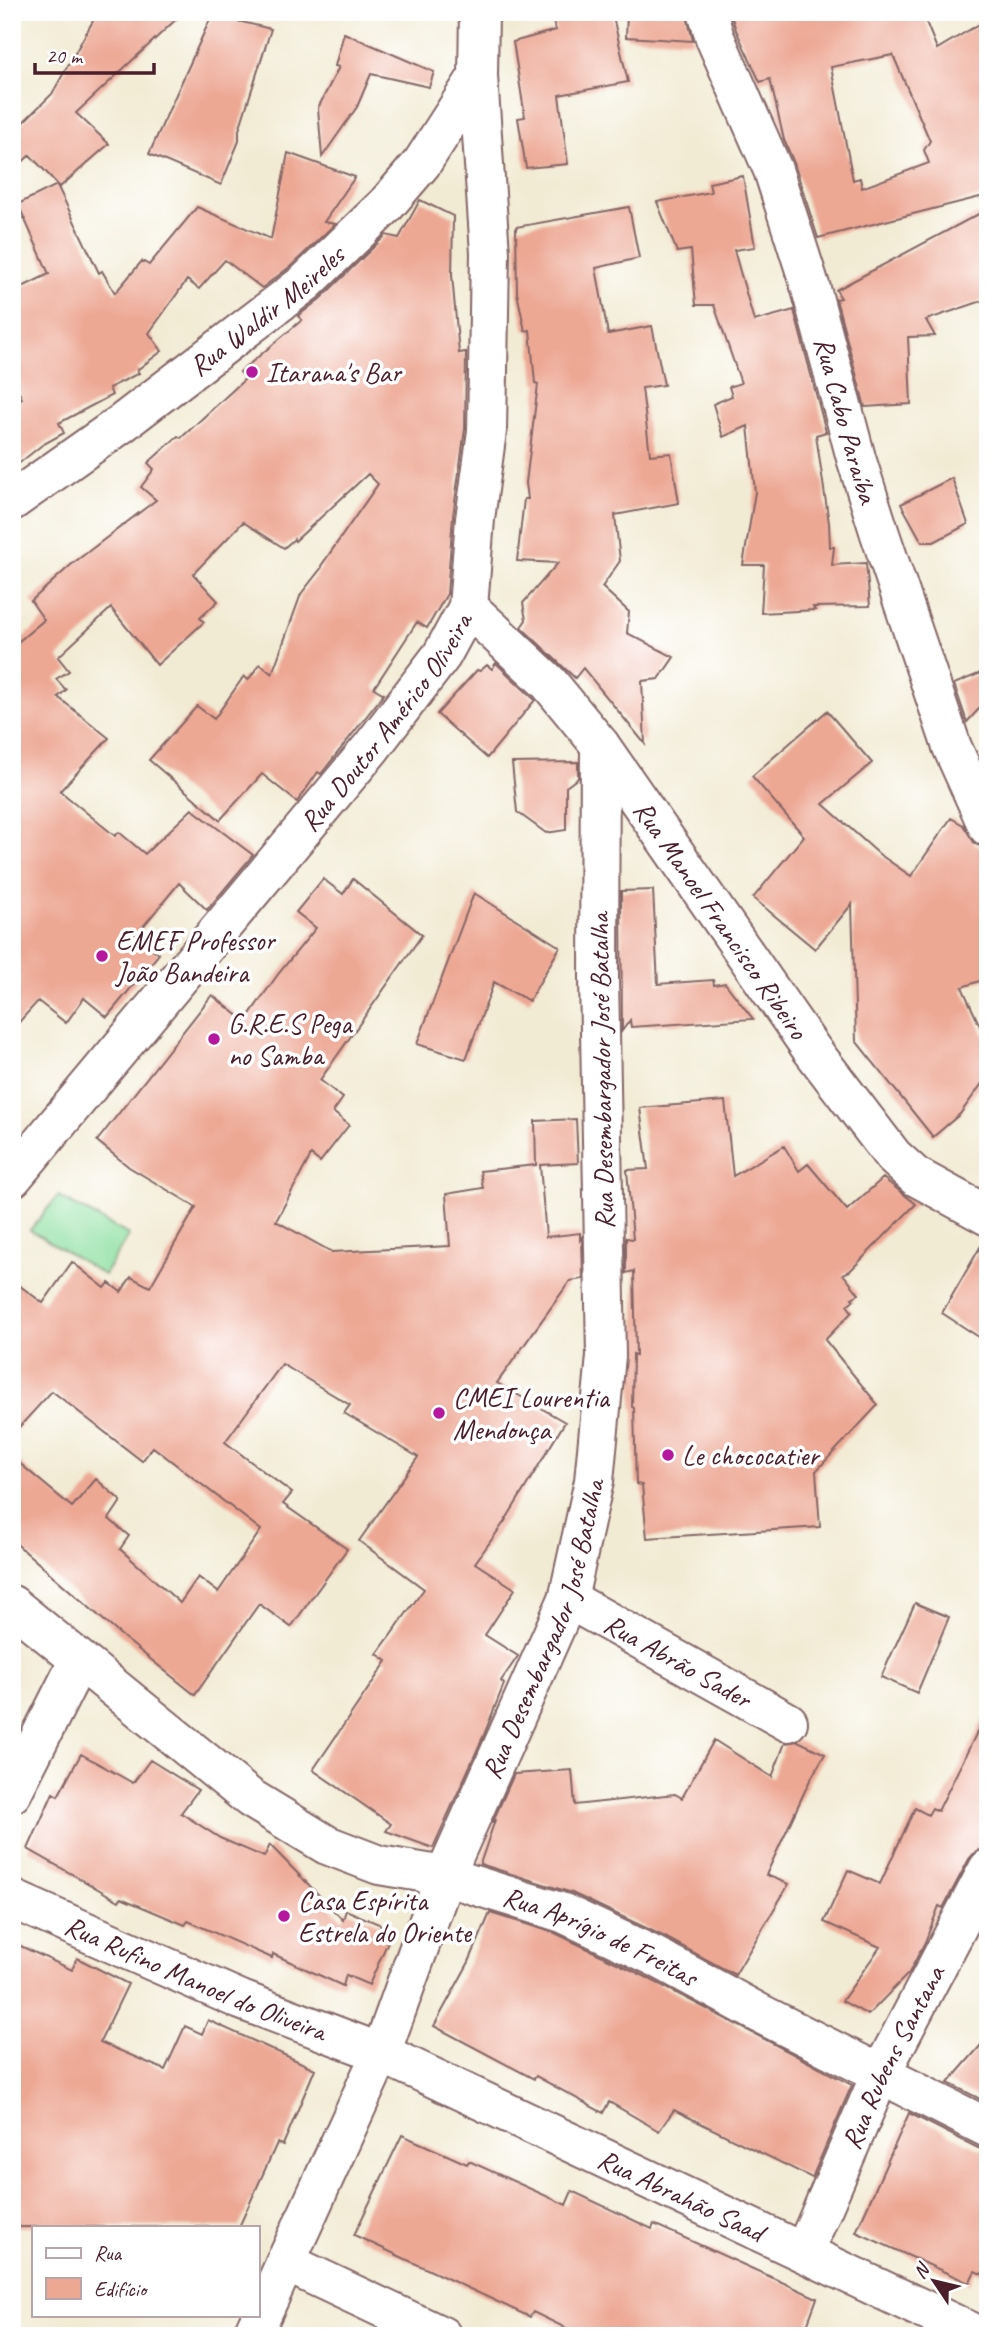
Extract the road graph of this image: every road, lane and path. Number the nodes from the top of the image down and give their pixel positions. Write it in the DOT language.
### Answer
graph roads {
  1 [pos="479,12"];
  2 [pos="707,12"];
  3 [pos="478,76"];
  4 [pos="12,501"];
  5 [pos="468,607"];
  6 [pos="600,745"];
  7 [pos="988,827"];
  8 [pos="12,1178"];
  9 [pos="988,1216"];
  10 [pos="568,1599"];
  11 [pos="12,1605"];
  12 [pos="79,1660"];
  13 [pos="788,1722"];
  14 [pos="12,1793"];
  15 [pos="988,1869"];
  16 [pos="445,1876"];
  17 [pos="12,1899"];
  18 [pos="381,2053"];
  19 [pos="881,2073"];
  20 [pos="988,2128"];
  21 [pos="804,2252"];
  22 [pos="285,2262"];
  23 [pos="252,2336"];
  24 [pos="442,2336"];
  25 [pos="980,2336"];
  1 -- 3 [label="street, Rua Doutor Américo Oliveira"];
  2 -- 7 [label="street, Rua Cabo Paraíba"];
  3 -- 4 [label="street, Rua Waldir Meireles"];
  3 -- 5 [label="street, Rua Doutor Américo Oliveira"];
  5 -- 6 [label="street, Rua Manoel Francisco Ribeiro"];
  5 -- 8 [label="street, Rua Doutor Américo Oliveira"];
  6 -- 9 [label="street, Rua Manoel Francisco Ribeiro"];
  6 -- 10 [label="street, Rua Desembargador José Batalha"];
  10 -- 13 [label="street, Rua Abrão Sader"];
  10 -- 16 [label="street, Rua Desembargador José Batalha"];
  11 -- 12 [label="street, Rua Aprígio de Freitas"];
  12 -- 14 [label="street"];
  12 -- 16 [label="street, Rua Aprígio de Freitas"];
  15 -- 19 [label="street, Rua Rubens Santana"];
  16 -- 18 [label="street, Rua Desembargador José Batalha"];
  16 -- 19 [label="street, Rua Aprígio de Freitas"];
  17 -- 18 [label="street, Rua Rufino Manoel do Oliveira"];
  18 -- 21 [label="street, Rua Abrahão Saad"];
  18 -- 22 [label="street, Rua Desembargador José Batalha"];
  19 -- 20 [label="street, Rua Aprígio de Freitas"];
  19 -- 21 [label="street, Rua Rubens Santana"];
  21 -- 25 [label="street, Rua Abrahão Saad"];
  22 -- 23 [label="street, Rua Desembargador José Batalha"];
  22 -- 24 [label="street"];
}
